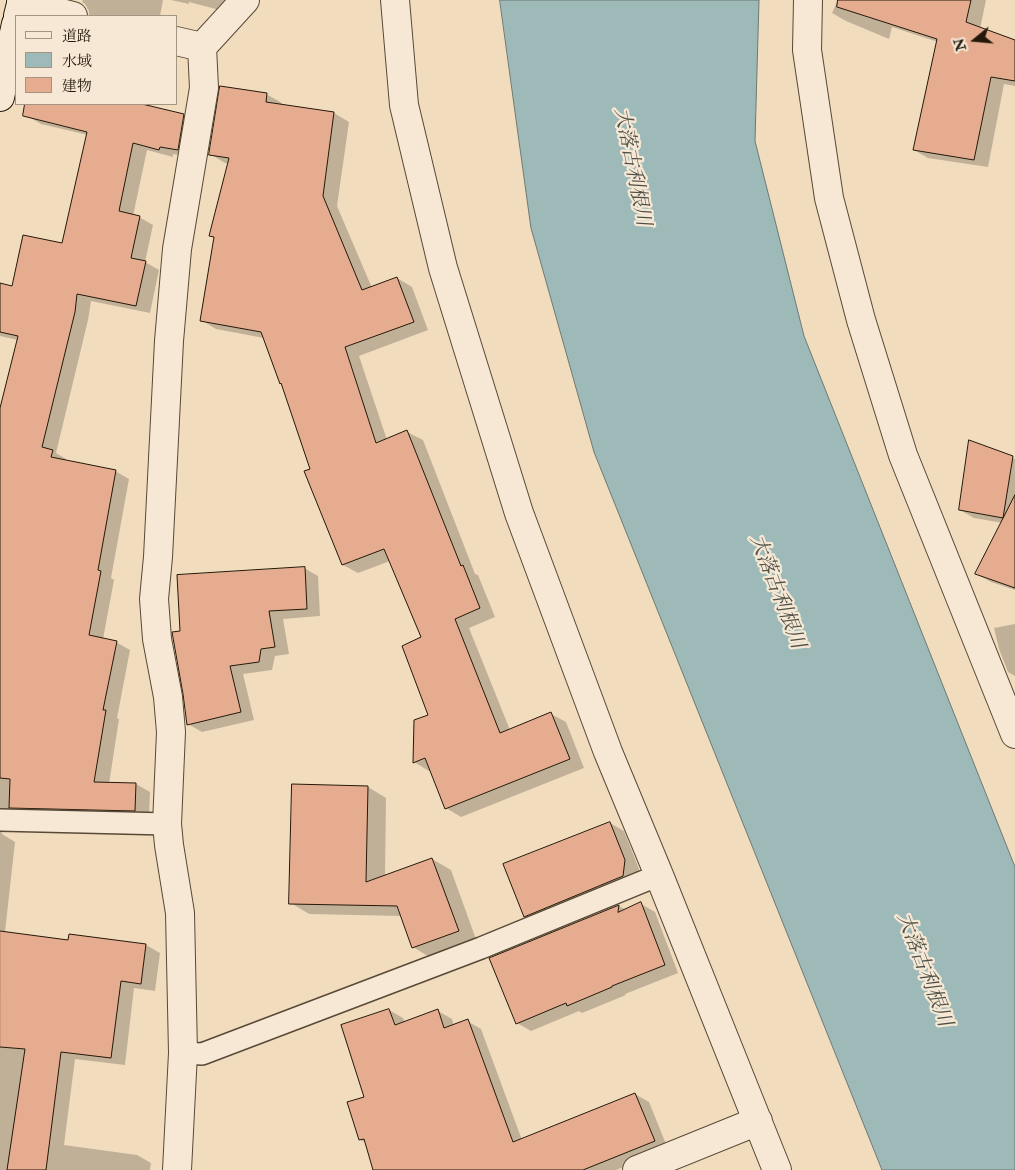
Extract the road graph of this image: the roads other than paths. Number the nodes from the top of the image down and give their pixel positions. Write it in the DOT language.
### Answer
graph roads {
  1 [pos="245,0"];
  2 [pos="395,0"];
  3 [pos="808,0"];
  4 [pos="19,11"];
  5 [pos="62,15"];
  6 [pos="15,29"];
  7 [pos="189,44"];
  8 [pos="0,97"];
  9 [pos="1015,734"];
  10 [pos="0,820"];
  11 [pos="167,824"];
  12 [pos="659,875"];
  13 [pos="183,1053"];
  14 [pos="758,1121"];
  15 [pos="177,1170"];
  16 [pos="637,1170"];
  17 [pos="777,1170"];
  1 -- 7 [label="street"];
  2 -- 12 [label="street"];
  3 -- 9 [label="street"];
  4 -- 5 [label="street"];
  6 -- 8 [label="street"];
  7 -- 11 [label="street"];
  10 -- 11 [label="lane"];
  11 -- 13 [label="street"];
  12 -- 13 [label="lane"];
  12 -- 14 [label="street"];
  13 -- 15 [label="street"];
  14 -- 16 [label="street"];
  14 -- 17 [label="street"];
}
